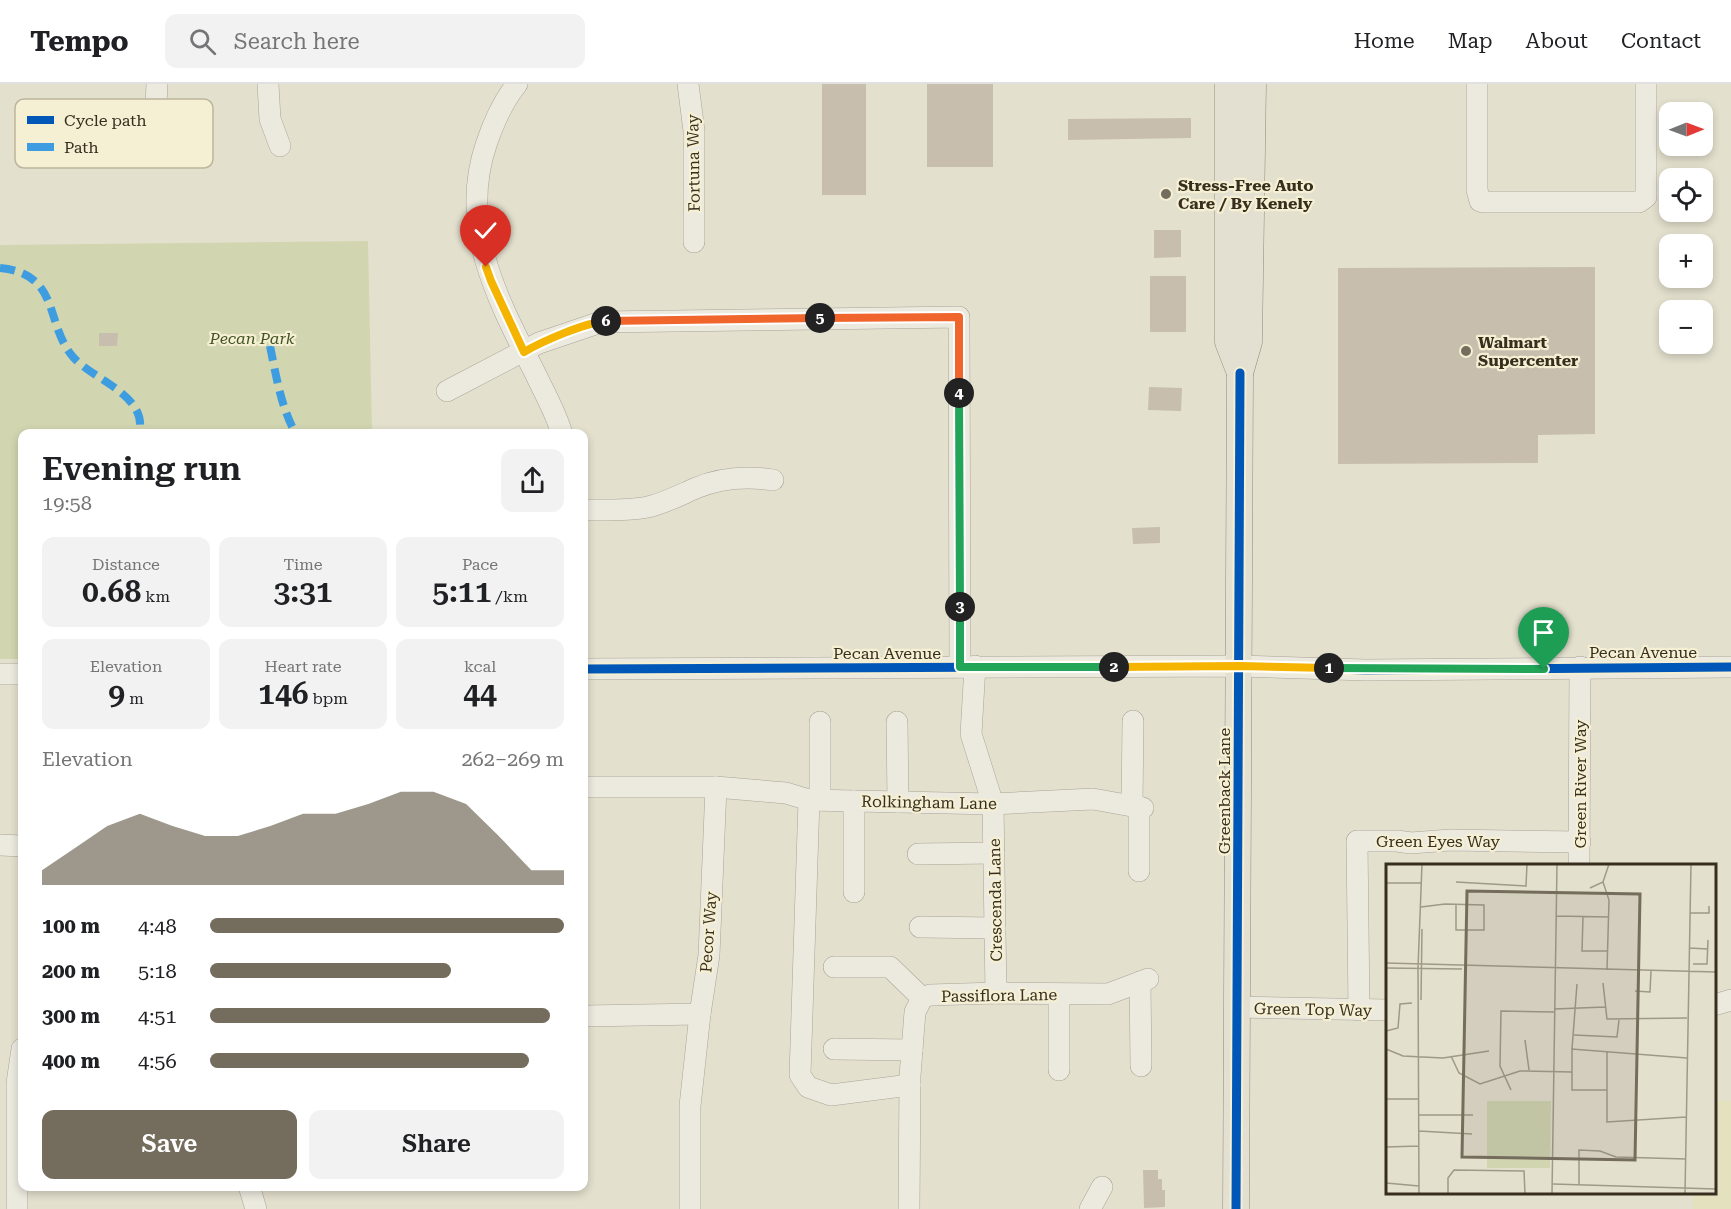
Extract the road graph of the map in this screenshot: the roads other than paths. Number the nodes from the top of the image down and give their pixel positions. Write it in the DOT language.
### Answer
graph roads {
  1 [pos="157,84"];
  2 [pos="268,84"];
  3 [pos="688,84"];
  4 [pos="1228,84"];
  5 [pos="1252,84"];
  6 [pos="1477,84"];
  7 [pos="1646,84"];
  8 [pos="510,87"];
  9 [pos="156,99"];
  10 [pos="280,146"];
  11 [pos="1239,242"];
  12 [pos="694,243"];
  13 [pos="524,352"];
  14 [pos="1240,373"];
  15 [pos="447,391"];
  16 [pos="560,429"];
  17 [pos="773,480"];
  18 [pos="588,510"];
  19 [pos="1240,666"];
  20 [pos="967,667"];
  21 [pos="1580,667"];
  22 [pos="1731,667"];
  23 [pos="588,669"];
  24 [pos="0,674"];
  25 [pos="18,674"];
  26 [pos="1134,721"];
  27 [pos="820,722"];
  28 [pos="897,722"];
  29 [pos="588,787"];
  30 [pos="716,787"];
  31 [pos="814,800"];
  32 [pos="854,801"];
  33 [pos="898,802"];
  34 [pos="993,804"];
  35 [pos="1138,807"];
  36 [pos="1580,842"];
  37 [pos="0,846"];
  38 [pos="18,846"];
  39 [pos="918,854"];
  40 [pos="994,854"];
  41 [pos="1579,864"];
  42 [pos="1139,871"];
  43 [pos="854,892"];
  44 [pos="920,927"];
  45 [pos="995,928"];
  46 [pos="834,967"];
  47 [pos="996,993"];
  48 [pos="1059,994"];
  49 [pos="922,998"];
  50 [pos="1731,1000"];
  51 [pos="1716,1004"];
  52 [pos="1238,1007"];
  53 [pos="1359,1010"];
  54 [pos="1386,1010"];
  55 [pos="700,1014"];
  56 [pos="588,1016"];
  57 [pos="834,1049"];
  58 [pos="912,1050"];
  59 [pos="1141,1066"];
  60 [pos="1059,1070"];
  61 [pos="18,1076"];
  62 [pos="910,1085"];
  63 [pos="1102,1186"];
  64 [pos="251,1191"];
  65 [pos="17,1209"];
  66 [pos="256,1209"];
  67 [pos="690,1209"];
  68 [pos="909,1209"];
  69 [pos="1090,1209"];
  70 [pos="1236,1209"];
  1 -- 9 [label="street"];
  2 -- 10 [label="street"];
  3 -- 12 [label="street, Fortuna Way"];
  4 -- 11 [label="main road"];
  5 -- 11 [label="main road, Greenback Lane"];
  6 -- 7 [label="street"];
  8 -- 13 [label="street"];
  11 -- 14 [label="main road, Greenback Lane"];
  11 -- 14 [label="main road, Greenback Lane"];
  13 -- 15 [label="street"];
  13 -- 16 [label="street"];
  13 -- 20 [label="street, Crescenda Lane"];
  14 -- 19 [label="main road, Greenback Lane"];
  17 -- 18 [label="street"];
  19 -- 20 [label="street, Pecan Avenue"];
  19 -- 21 [label="street, Pecan Avenue"];
  19 -- 52 [label="main road, Greenback Lane"];
  20 -- 23 [label="street, Pecan Avenue"];
  20 -- 34 [label="street, Crescenda Lane"];
  21 -- 22 [label="street, Pecan Avenue"];
  21 -- 36 [label="street, Green River Way"];
  24 -- 25 [label="street"];
  26 -- 35 [label="street"];
  27 -- 31 [label="street"];
  28 -- 33 [label="street"];
  29 -- 30 [label="street"];
  30 -- 31 [label="street, Rolkingham Lane"];
  30 -- 55 [label="street, Pecor Way"];
  31 -- 32 [label="street, Rolkingham Lane"];
  31 -- 62 [label="street"];
  32 -- 33 [label="street, Rolkingham Lane"];
  32 -- 43 [label="street"];
  33 -- 34 [label="street, Rolkingham Lane"];
  34 -- 35 [label="street, Rolkingham Lane"];
  34 -- 40 [label="street, Crescenda Lane"];
  35 -- 42 [label="street"];
  36 -- 41 [label="street, Green River Way"];
  36 -- 53 [label="street, Green Eyes Way"];
  37 -- 38 [label="street"];
  39 -- 40 [label="street"];
  40 -- 45 [label="street, Crescenda Lane"];
  44 -- 45 [label="street"];
  45 -- 47 [label="street, Crescenda Lane"];
  46 -- 49 [label="street"];
  47 -- 48 [label="street, Passiflora Lane"];
  47 -- 49 [label="street, Passiflora Lane"];
  48 -- 59 [label="street, Passiflora Lane"];
  48 -- 60 [label="street"];
  49 -- 58 [label="street, Passiflora Lane"];
  50 -- 51 [label="street"];
  52 -- 53 [label="street, Green Top Way"];
  52 -- 70 [label="main road, Greenback Lane"];
  53 -- 54 [label="street, Green Top Way"];
  55 -- 56 [label="street"];
  55 -- 67 [label="street, Pecor Way"];
  57 -- 58 [label="street"];
  58 -- 62 [label="street, Passiflora Lane"];
  61 -- 65 [label="street"];
  62 -- 68 [label="street, Passiflora Lane"];
  63 -- 69 [label="street"];
  64 -- 66 [label="street"];
}
